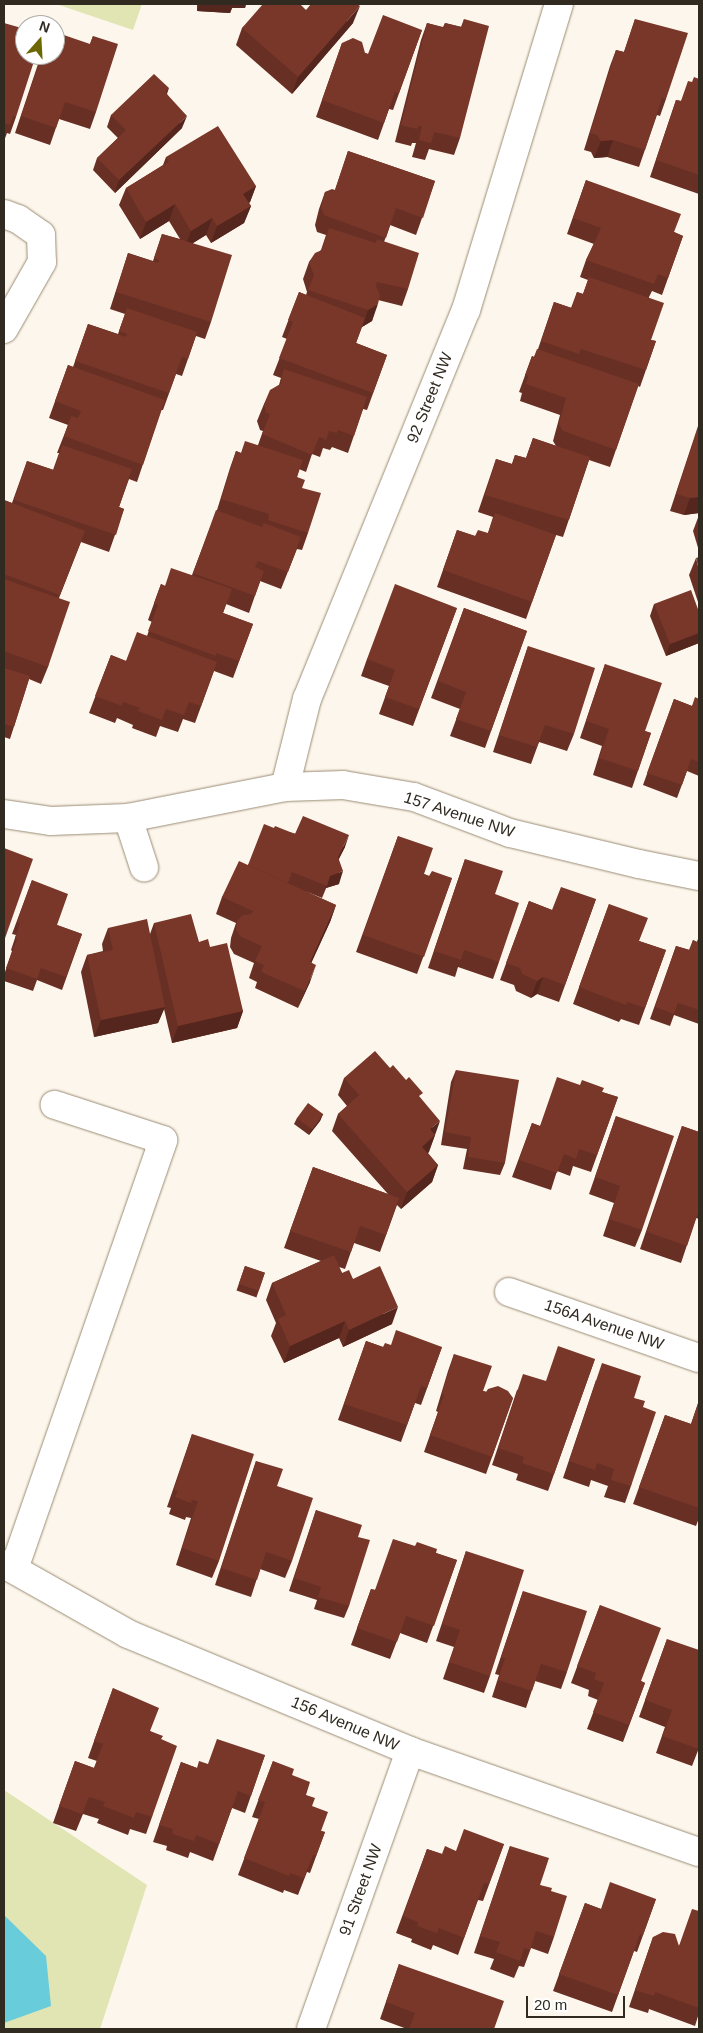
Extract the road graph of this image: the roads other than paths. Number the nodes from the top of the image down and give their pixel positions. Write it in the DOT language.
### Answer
graph roads {
  1 [pos="559,4"];
  2 [pos="4,214"];
  3 [pos="4,329"];
  4 [pos="285,787"];
  5 [pos="4,814"];
  6 [pos="128,818"];
  7 [pos="144,867"];
  8 [pos="699,876"];
  9 [pos="55,1105"];
  10 [pos="509,1292"];
  11 [pos="699,1358"];
  12 [pos="9,1566"];
  13 [pos="410,1751"];
  14 [pos="699,1852"];
  15 [pos="311,2029"];
  1 -- 4 [label="street, 92 Street NW"];
  2 -- 3 [label="street"];
  4 -- 6 [label="street, 157 Avenue NW"];
  4 -- 8 [label="street, 157 Avenue NW"];
  5 -- 6 [label="street, 157 Avenue NW"];
  6 -- 7 [label="street"];
  9 -- 12 [label="street"];
  10 -- 11 [label="street, 156A Avenue NW"];
  12 -- 13 [label="street, 156 Avenue NW"];
  13 -- 14 [label="street, 156 Avenue NW"];
  13 -- 15 [label="street, 91 Street NW"];
}
